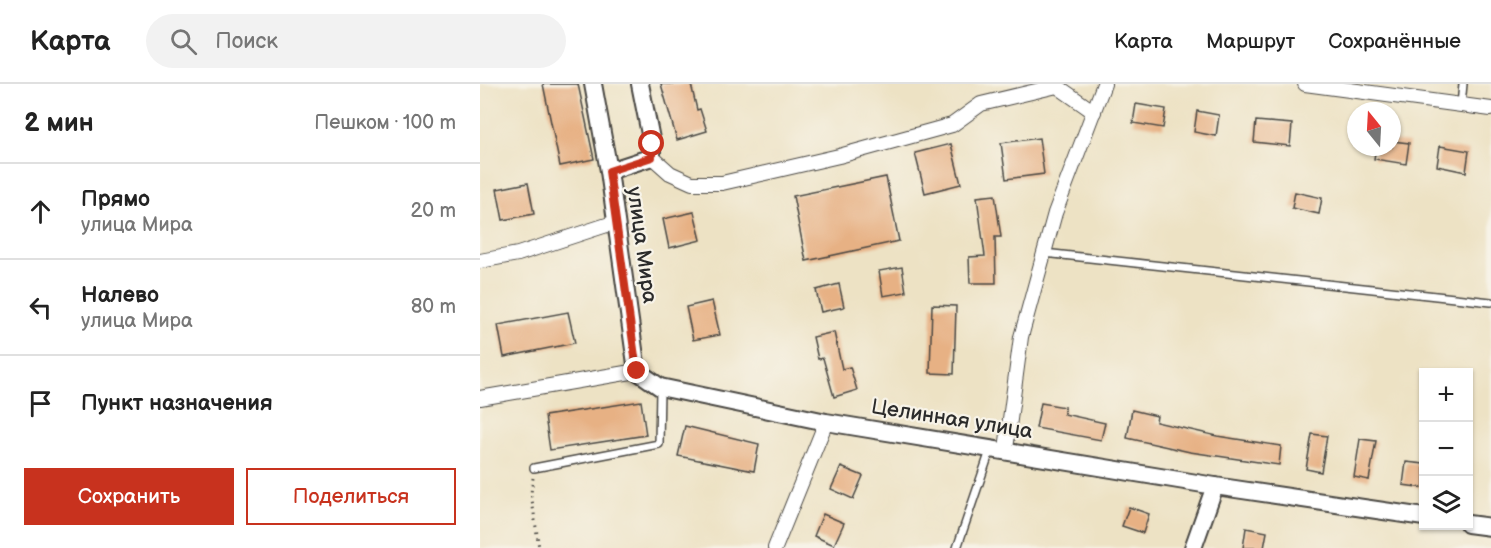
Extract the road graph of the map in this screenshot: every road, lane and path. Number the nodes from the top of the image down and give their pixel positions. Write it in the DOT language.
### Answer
graph roads {
  1 [pos="593,84"];
  2 [pos="640,84"];
  3 [pos="1104,84"];
  4 [pos="1305,84"];
  5 [pos="1463,84"];
  6 [pos="1062,85"];
  7 [pos="1461,105"];
  8 [pos="1491,109"];
  9 [pos="1094,112"];
  10 [pos="652,157"];
  11 [pos="609,171"];
  12 [pos="616,222"];
  13 [pos="1044,254"];
  14 [pos="480,261"];
  15 [pos="1491,302"];
  16 [pos="637,371"];
  17 [pos="660,387"];
  18 [pos="480,398"];
  19 [pos="826,422"];
  20 [pos="998,448"];
  21 [pos="534,468"];
  22 [pos="1215,486"];
  23 [pos="1419,516"];
  24 [pos="1473,525"];
  25 [pos="1491,527"];
  26 [pos="538,548"];
  27 [pos="775,548"];
  28 [pos="957,548"];
  29 [pos="1192,548"];
  1 -- 11 [label="street"];
  2 -- 10 [label="street, улица Мира"];
  3 -- 9 [label="street"];
  4 -- 7 [label="street"];
  5 -- 7 [label="lane"];
  6 -- 9 [label="street"];
  6 -- 10 [label="street"];
  7 -- 8 [label="street"];
  9 -- 13 [label="street"];
  10 -- 11 [label="street, улица Мира"];
  11 -- 12 [label="street, улица Мира"];
  12 -- 14 [label="street"];
  12 -- 16 [label="street, улица Мира"];
  13 -- 15 [label="lane"];
  13 -- 20 [label="street"];
  16 -- 17 [label="street, Целинная улица"];
  16 -- 18 [label="street"];
  17 -- 19 [label="street, Целинная улица"];
  17 -- 21 [label="lane"];
  19 -- 20 [label="street, Целинная улица"];
  19 -- 27 [label="street"];
  20 -- 22 [label="street, Целинная улица"];
  20 -- 28 [label="lane"];
  21 -- 26 [label="path"];
  22 -- 23 [label="street, Целинная улица"];
  22 -- 29 [label="street"];
  24 -- 25 [label="street"];
}
